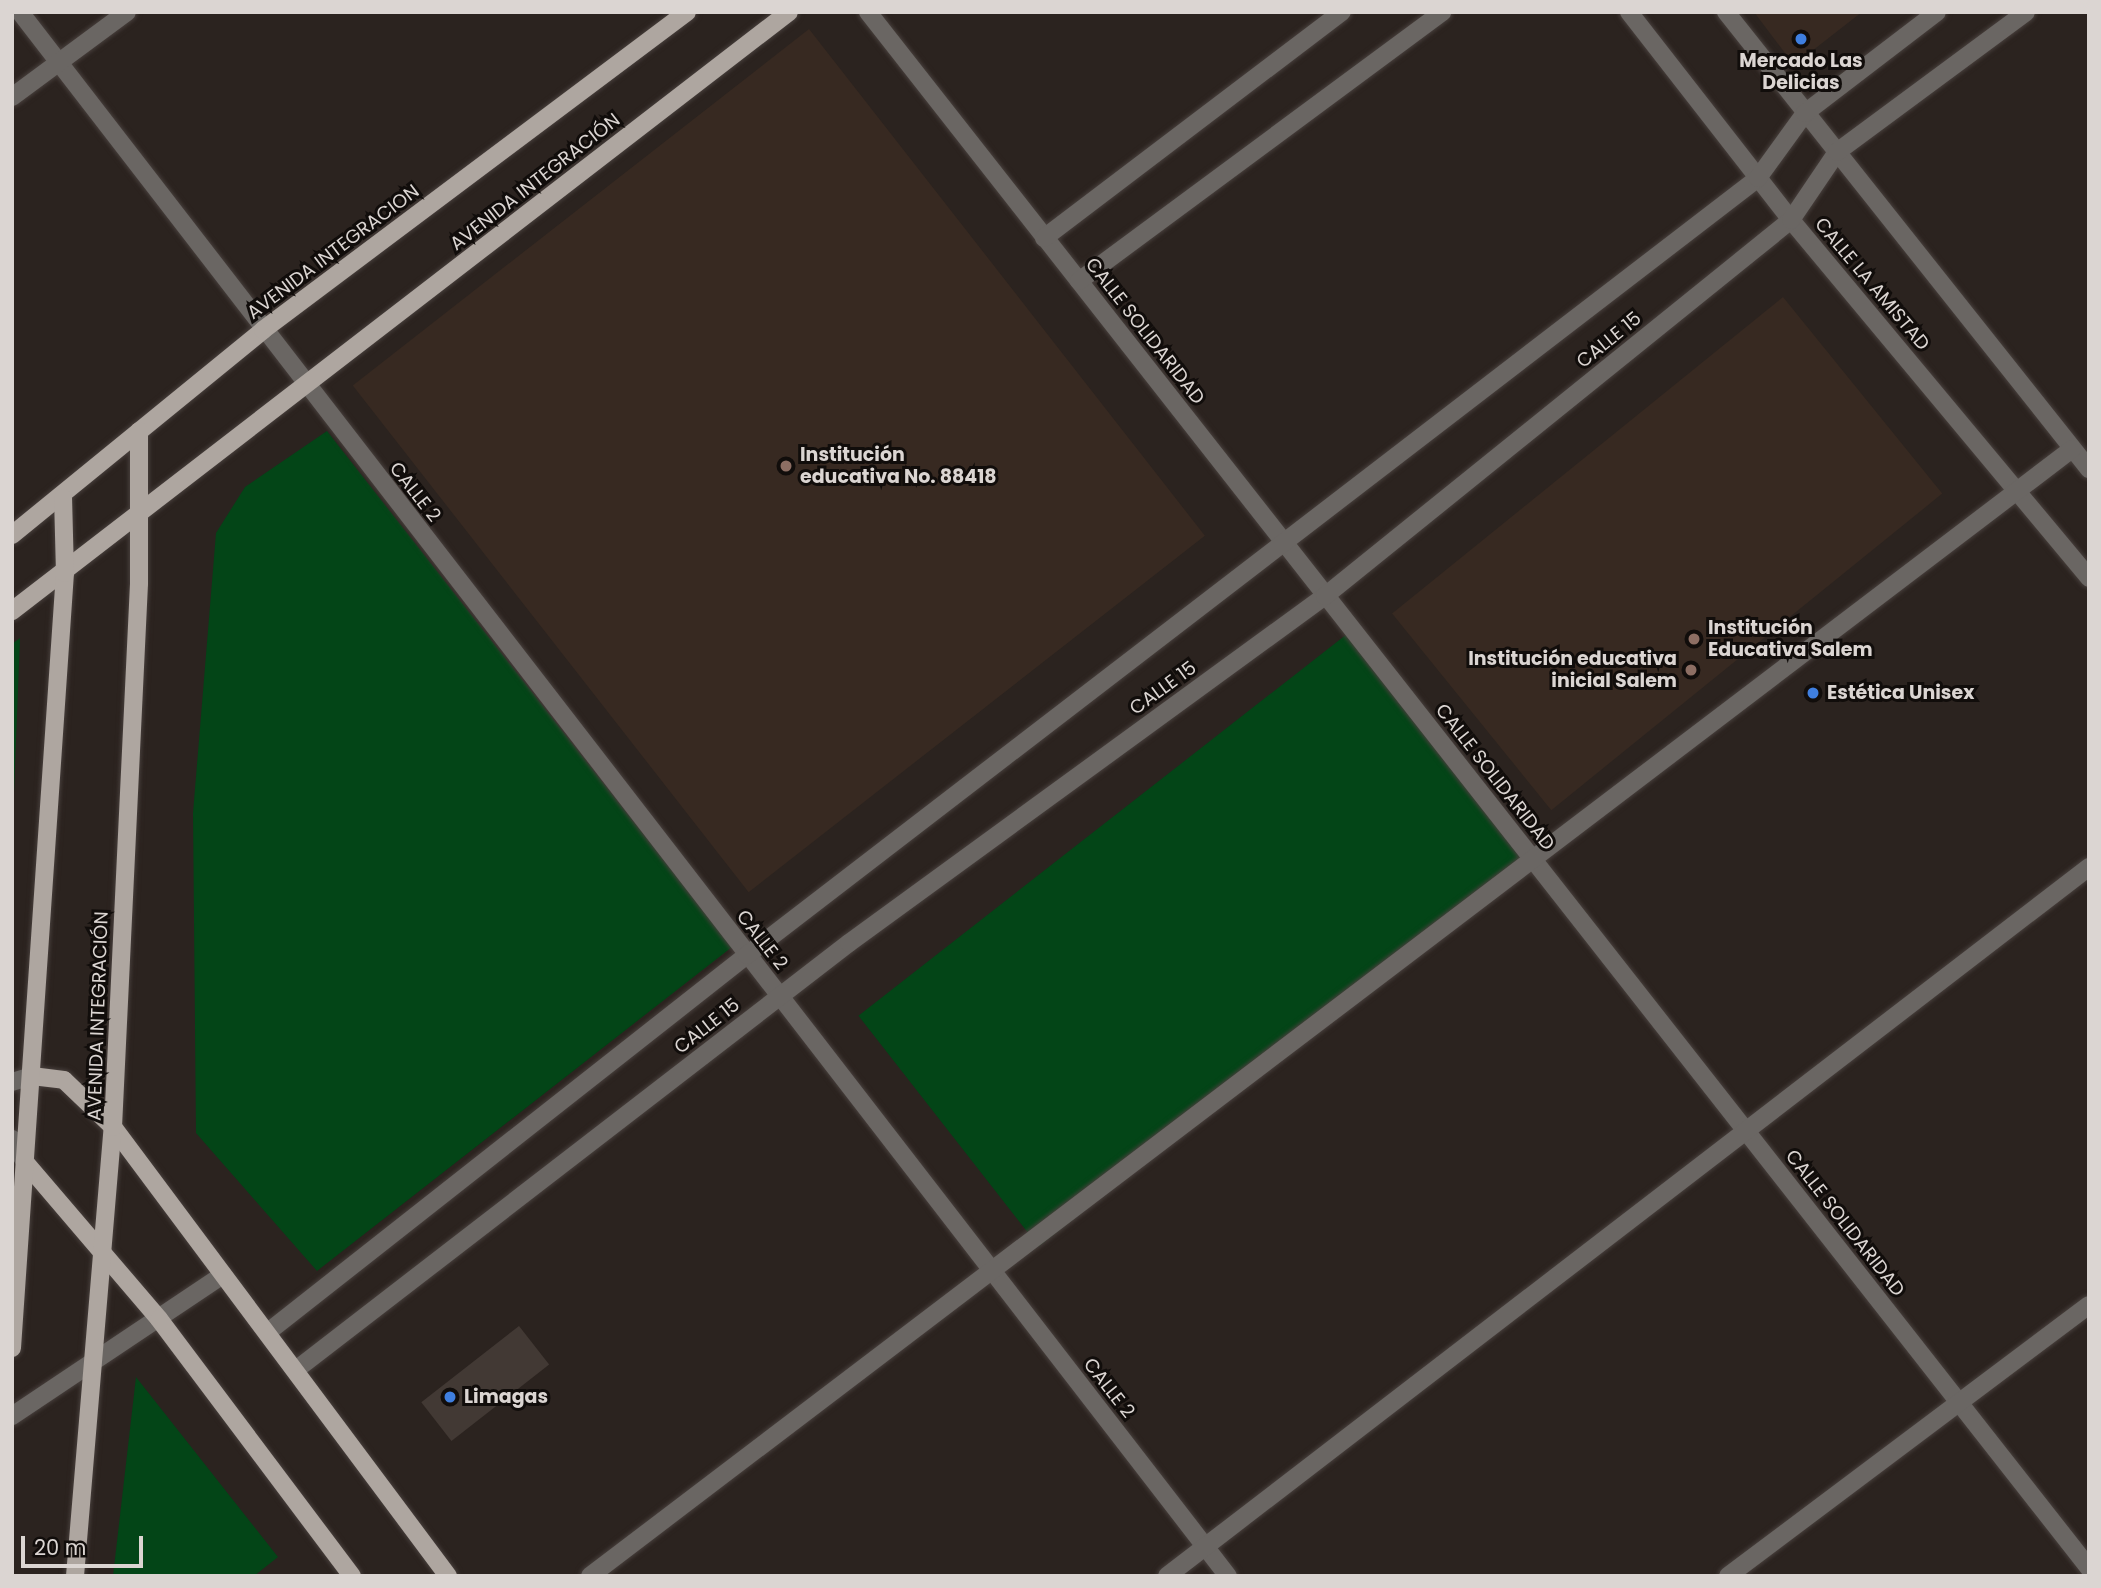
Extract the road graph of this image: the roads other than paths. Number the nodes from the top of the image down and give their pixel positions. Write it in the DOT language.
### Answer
graph roads {
  1 [pos="20,12"];
  2 [pos="127,12"];
  3 [pos="687,12"];
  4 [pos="789,12"];
  5 [pos="868,12"];
  6 [pos="1342,12"];
  7 [pos="1442,12"];
  8 [pos="1629,12"];
  9 [pos="1726,12"];
  10 [pos="1937,12"];
  11 [pos="2026,12"];
  12 [pos="60,63"];
  13 [pos="12,97"];
  14 [pos="1805,113"];
  15 [pos="1837,152"];
  16 [pos="1758,178"];
  17 [pos="1791,220"];
  18 [pos="1044,238"];
  19 [pos="1079,281"];
  20 [pos="263,330"];
  21 [pos="306,386"];
  22 [pos="139,431"];
  23 [pos="2072,449"];
  24 [pos="2089,468"];
  25 [pos="2018,491"];
  26 [pos="63,498"];
  27 [pos="140,515"];
  28 [pos="12,534"];
  29 [pos="1283,541"];
  30 [pos="65,573"];
  31 [pos="2089,578"];
  32 [pos="1325,596"];
  33 [pos="12,611"];
  34 [pos="1532,859"];
  35 [pos="2089,867"];
  36 [pos="747,955"];
  37 [pos="779,997"];
  38 [pos="32,1076"];
  39 [pos="12,1082"];
  40 [pos="113,1128"];
  41 [pos="1746,1131"];
  42 [pos="12,1139"];
  43 [pos="25,1162"];
  44 [pos="102,1251"];
  45 [pos="992,1270"];
  46 [pos="223,1275"];
  47 [pos="2089,1304"];
  48 [pos="159,1319"];
  49 [pos="268,1332"];
  50 [pos="12,1348"];
  51 [pos="93,1360"];
  52 [pos="297,1369"];
  53 [pos="1959,1402"];
  54 [pos="12,1416"];
  55 [pos="1205,1547"];
  56 [pos="2089,1567"];
  57 [pos="75,1576"];
  58 [pos="352,1576"];
  59 [pos="448,1576"];
  60 [pos="590,1576"];
  61 [pos="1167,1576"];
  62 [pos="1228,1576"];
  63 [pos="1728,1576"];
  1 -- 12 [label="street, CALLE 2"];
  2 -- 12 [label="street"];
  3 -- 20 [label="main road, AVENIDA INTEGRACION"];
  4 -- 21 [label="main road, AVENIDA INTEGRACIÓN"];
  5 -- 18 [label="street, CALLE SOLIDARIDAD"];
  6 -- 18 [label="street"];
  7 -- 19 [label="street"];
  8 -- 16 [label="street, CALLE LA AMISTAD"];
  9 -- 14 [label="street"];
  10 -- 14 [label="street"];
  11 -- 15 [label="street, CALLE 15"];
  12 -- 13 [label="street"];
  12 -- 20 [label="street, CALLE 2"];
  14 -- 15 [label="street"];
  14 -- 16 [label="street"];
  15 -- 17 [label="street, CALLE 15"];
  15 -- 23 [label="street"];
  16 -- 17 [label="street, CALLE LA AMISTAD"];
  16 -- 29 [label="street"];
  17 -- 25 [label="street, CALLE LA AMISTAD"];
  17 -- 32 [label="street, CALLE 15"];
  18 -- 19 [label="street, CALLE SOLIDARIDAD"];
  19 -- 29 [label="street, CALLE SOLIDARIDAD"];
  20 -- 21 [label="street, CALLE 2"];
  20 -- 22 [label="main road, AVENIDA INTEGRACION"];
  21 -- 27 [label="main road, AVENIDA INTEGRACIÓN"];
  21 -- 36 [label="street, CALLE 2"];
  22 -- 26 [label="main road, AVENIDA INTEGRACION"];
  22 -- 27 [label="main road, AVENIDA INTEGRACIÓN"];
  23 -- 24 [label="street"];
  23 -- 25 [label="street"];
  25 -- 31 [label="street, CALLE LA AMISTAD"];
  25 -- 34 [label="street"];
  26 -- 28 [label="main road, AVENIDA INTEGRACION"];
  26 -- 30 [label="main road"];
  27 -- 30 [label="main road, AVENIDA INTEGRACIÓN"];
  27 -- 40 [label="main road, AVENIDA INTEGRACIÓN"];
  29 -- 32 [label="street, CALLE SOLIDARIDAD"];
  29 -- 36 [label="street"];
  30 -- 33 [label="main road, AVENIDA INTEGRACIÓN"];
  30 -- 38 [label="main road"];
  32 -- 34 [label="street, CALLE SOLIDARIDAD"];
  32 -- 37 [label="street, CALLE 15"];
  34 -- 41 [label="street, CALLE SOLIDARIDAD"];
  34 -- 45 [label="street"];
  35 -- 41 [label="street"];
  36 -- 37 [label="street, CALLE 2"];
  36 -- 49 [label="street"];
  37 -- 45 [label="street, CALLE 2"];
  37 -- 52 [label="street, CALLE 15"];
  38 -- 39 [label="street"];
  38 -- 40 [label="main road"];
  38 -- 43 [label="main road"];
  40 -- 44 [label="main road"];
  40 -- 46 [label="main road, AVENIDA INTEGRACIÓN"];
  41 -- 53 [label="street, CALLE SOLIDARIDAD"];
  41 -- 55 [label="street"];
  42 -- 43 [label="street"];
  43 -- 44 [label="main road"];
  43 -- 50 [label="main road"];
  44 -- 48 [label="main road"];
  44 -- 51 [label="main road"];
  45 -- 55 [label="street, CALLE 2"];
  45 -- 60 [label="street"];
  46 -- 48 [label="street"];
  46 -- 49 [label="main road, AVENIDA INTEGRACIÓN"];
  47 -- 53 [label="street"];
  48 -- 51 [label="street"];
  48 -- 58 [label="main road"];
  49 -- 52 [label="main road, AVENIDA INTEGRACIÓN"];
  51 -- 54 [label="street"];
  51 -- 57 [label="main road"];
  52 -- 59 [label="main road, AVENIDA INTEGRACIÓN"];
  53 -- 56 [label="street, CALLE SOLIDARIDAD"];
  53 -- 63 [label="street"];
  55 -- 61 [label="street"];
  55 -- 62 [label="street, CALLE 2"];
}
